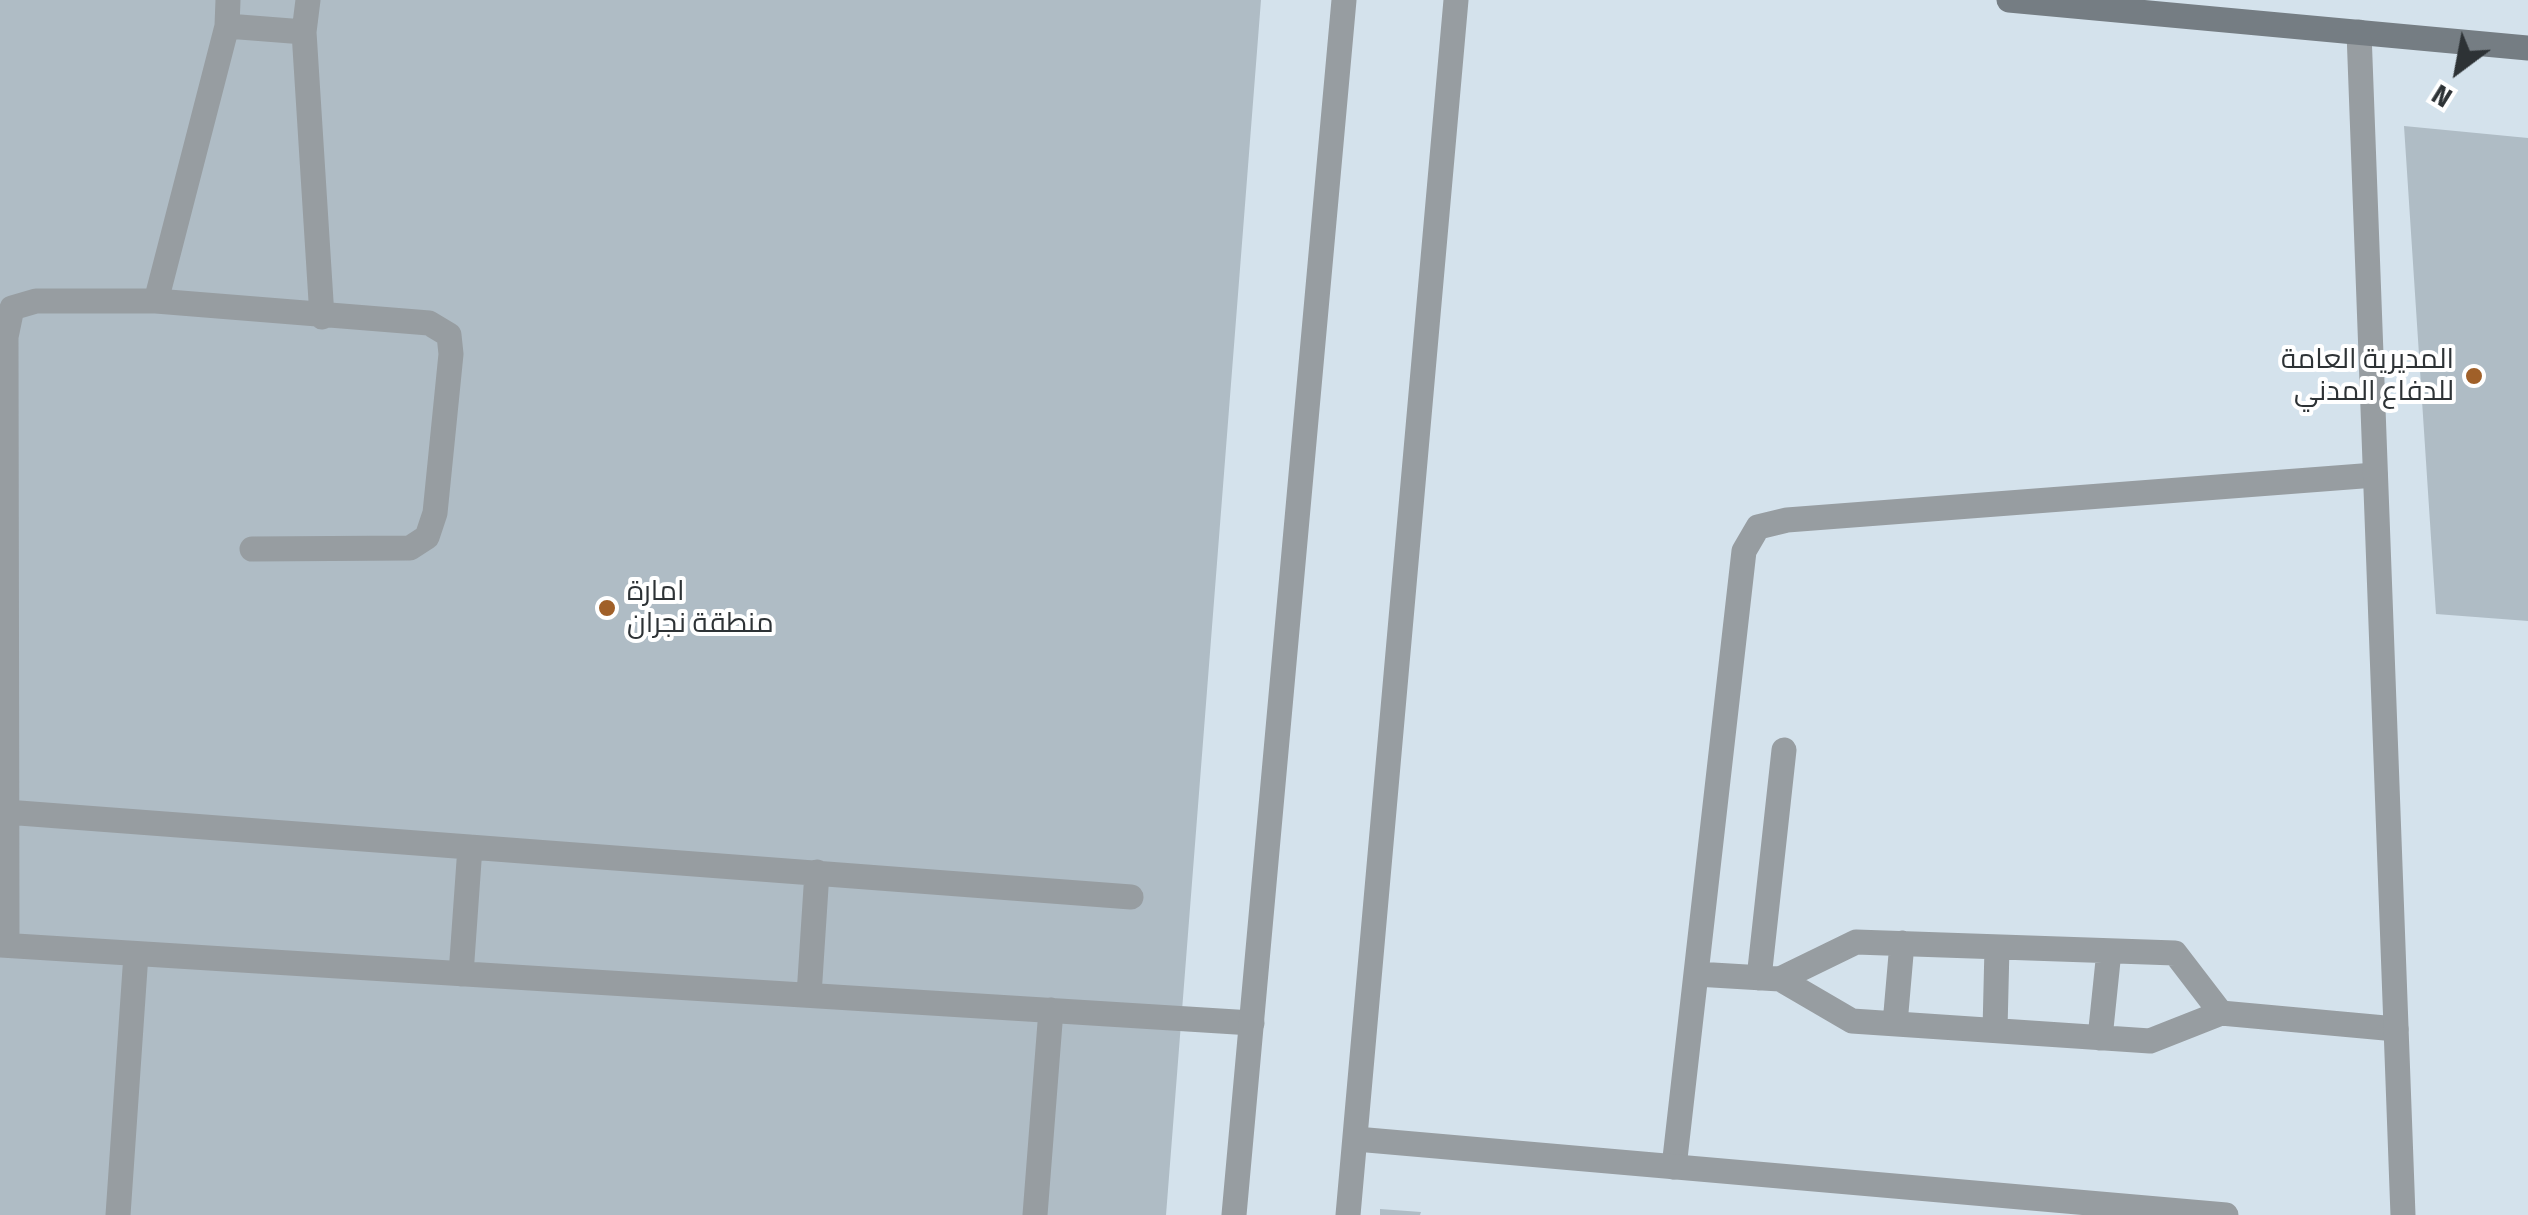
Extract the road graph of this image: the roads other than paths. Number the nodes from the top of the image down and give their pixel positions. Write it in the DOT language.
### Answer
graph roads {
  1 [pos="228,0"];
  2 [pos="308,0"];
  3 [pos="1344,0"];
  4 [pos="1456,0"];
  5 [pos="2010,0"];
  6 [pos="227,26"];
  7 [pos="304,32"];
  8 [pos="2358,32"];
  9 [pos="2528,48"];
  10 [pos="156,301"];
  11 [pos="322,317"];
  12 [pos="2375,475"];
  13 [pos="252,549"];
  14 [pos="1784,750"];
  15 [pos="6,812"];
  16 [pos="470,847"];
  17 [pos="817,872"];
  18 [pos="1132,897"];
  19 [pos="1902,943"];
  20 [pos="4,945"];
  21 [pos="1996,947"];
  22 [pos="2109,950"];
  23 [pos="136,954"];
  24 [pos="461,974"];
  25 [pos="1696,974"];
  26 [pos="1769,978"];
  27 [pos="809,996"];
  28 [pos="1050,1010"];
  29 [pos="2221,1013"];
  30 [pos="1252,1022"];
  31 [pos="1895,1024"];
  32 [pos="2396,1029"];
  33 [pos="1994,1030"];
  34 [pos="2100,1038"];
  35 [pos="1356,1139"];
  36 [pos="1674,1167"];
  37 [pos="118,1215"];
  38 [pos="1035,1215"];
  39 [pos="1234,1215"];
  40 [pos="1348,1215"];
  41 [pos="2226,1215"];
  42 [pos="2403,1215"];
  1 -- 6 [label="street"];
  2 -- 7 [label="street"];
  3 -- 30 [label="street"];
  4 -- 35 [label="street"];
  5 -- 8 [label="main road"];
  6 -- 7 [label="street"];
  6 -- 10 [label="street"];
  7 -- 11 [label="street"];
  8 -- 9 [label="main road"];
  8 -- 12 [label="street"];
  10 -- 11 [label="street"];
  10 -- 15 [label="street"];
  11 -- 13 [label="street"];
  12 -- 25 [label="street"];
  12 -- 32 [label="street"];
  14 -- 26 [label="street"];
  15 -- 16 [label="street"];
  15 -- 20 [label="street"];
  16 -- 17 [label="street"];
  16 -- 24 [label="street"];
  17 -- 18 [label="street"];
  17 -- 27 [label="street"];
  19 -- 21 [label="street"];
  19 -- 26 [label="street"];
  19 -- 31 [label="street"];
  20 -- 23 [label="street"];
  21 -- 22 [label="street"];
  21 -- 33 [label="street"];
  22 -- 29 [label="street"];
  22 -- 34 [label="street"];
  23 -- 24 [label="street"];
  23 -- 37 [label="street"];
  24 -- 27 [label="street"];
  25 -- 26 [label="street"];
  25 -- 36 [label="street"];
  26 -- 31 [label="street"];
  27 -- 28 [label="street"];
  28 -- 30 [label="street"];
  28 -- 38 [label="street"];
  29 -- 32 [label="street"];
  29 -- 34 [label="street"];
  30 -- 39 [label="street"];
  31 -- 33 [label="street"];
  32 -- 42 [label="street"];
  33 -- 34 [label="street"];
  35 -- 36 [label="street"];
  35 -- 40 [label="street"];
  36 -- 41 [label="street"];
}
